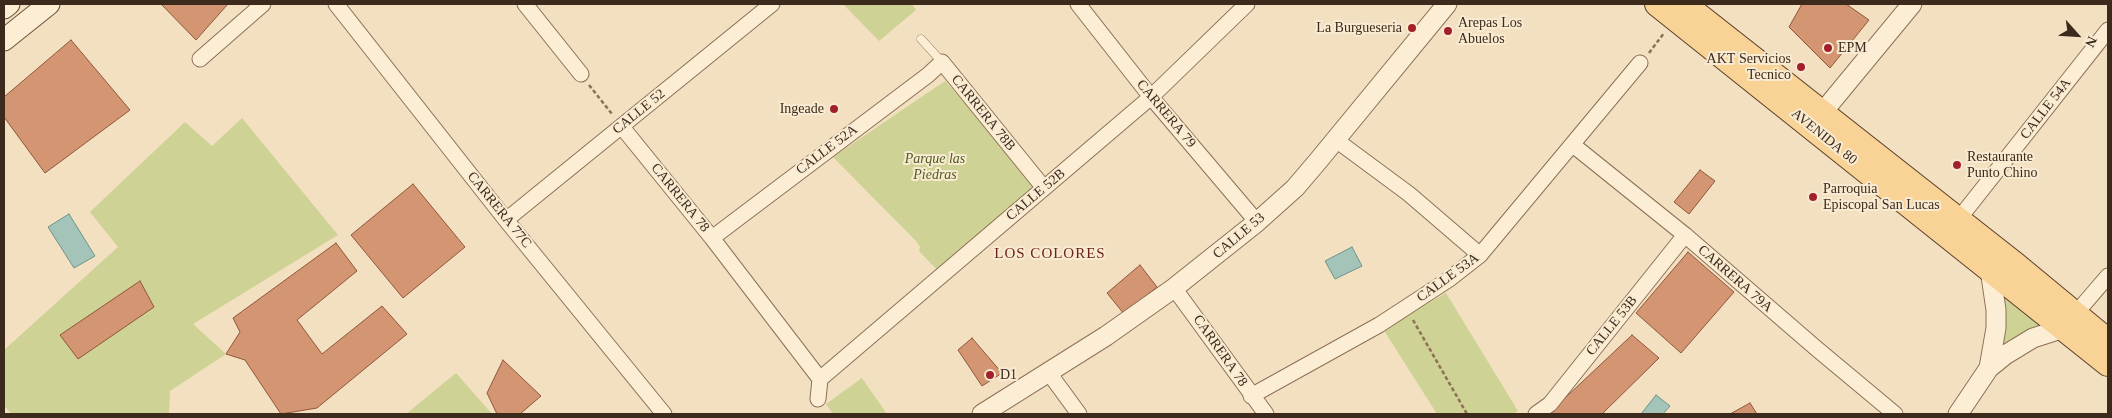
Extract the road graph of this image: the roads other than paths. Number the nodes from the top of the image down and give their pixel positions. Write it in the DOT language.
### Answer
graph roads {
  1 [pos="10,4"];
  2 [pos="49,4"];
  3 [pos="263,4"];
  4 [pos="336,4"];
  5 [pos="526,4"];
  6 [pos="772,4"];
  7 [pos="1078,4"];
  8 [pos="1247,4"];
  9 [pos="1447,4"];
  10 [pos="1657,4"];
  11 [pos="1685,4"];
  12 [pos="1912,4"];
  13 [pos="4,8"];
  14 [pos="2108,30"];
  15 [pos="921,39"];
  16 [pos="4,40"];
  17 [pos="200,59"];
  18 [pos="942,62"];
  19 [pos="1640,63"];
  20 [pos="581,74"];
  21 [pos="1151,97"];
  22 [pos="1822,113"];
  23 [pos="622,127"];
  24 [pos="1336,140"];
  25 [pos="1573,146"];
  26 [pos="1044,188"];
  27 [pos="506,220"];
  28 [pos="1257,222"];
  29 [pos="1952,227"];
  30 [pos="1685,235"];
  31 [pos="712,238"];
  32 [pos="1480,256"];
  33 [pos="1990,269"];
  34 [pos="2108,276"];
  35 [pos="1174,288"];
  36 [pos="2070,321"];
  37 [pos="2108,341"];
  38 [pos="2108,364"];
  39 [pos="1990,368"];
  40 [pos="1049,373"];
  41 [pos="820,379"];
  42 [pos="1251,396"];
  43 [pos="818,399"];
  44 [pos="664,414"];
  45 [pos="982,414"];
  46 [pos="1079,414"];
  47 [pos="1266,414"];
  48 [pos="1536,414"];
  49 [pos="1895,414"];
  50 [pos="1958,414"];
  1 -- 13 [label="main road"];
  2 -- 16 [label="main road"];
  3 -- 17 [label="street"];
  4 -- 27 [label="street, CARRERA 77C"];
  5 -- 20 [label="street"];
  6 -- 23 [label="street, CALLE 52"];
  7 -- 21 [label="street, CARRERA 79"];
  8 -- 21 [label="street, CALLE 52B"];
  9 -- 24 [label="street, CALLE 53"];
  10 -- 29 [label="main road, AVENIDA 80"];
  11 -- 22 [label="main road, AVENIDA 80"];
  12 -- 22 [label="street"];
  14 -- 29 [label="street, CALLE 54A"];
  15 -- 18 [label="lane, CARRERA 78B"];
  18 -- 26 [label="street, CARRERA 78B"];
  18 -- 31 [label="street, CALLE 52A"];
  19 -- 25 [label="street, CALLE 53A"];
  21 -- 26 [label="street, CALLE 52B"];
  21 -- 28 [label="street, CARRERA 79"];
  22 -- 29 [label="main road, AVENIDA 80"];
  23 -- 27 [label="street, CALLE 52"];
  23 -- 31 [label="street, CARRERA 78"];
  24 -- 28 [label="street, CALLE 53"];
  24 -- 32 [label="street"];
  25 -- 30 [label="street, CARRERA 79A"];
  25 -- 32 [label="street, CALLE 53A"];
  26 -- 41 [label="street, CALLE 52B"];
  27 -- 44 [label="street, CARRERA 77C"];
  28 -- 35 [label="street, CALLE 53"];
  29 -- 33 [label="main road, AVENIDA 80"];
  29 -- 36 [label="main road, AVENIDA 80"];
  30 -- 48 [label="street, CALLE 53B"];
  30 -- 49 [label="street, CARRERA 79A"];
  31 -- 41 [label="street, CARRERA 78"];
  32 -- 42 [label="street, CALLE 53A"];
  33 -- 36 [label="main road, AVENIDA 80"];
  33 -- 39 [label="street"];
  34 -- 36 [label="street"];
  35 -- 40 [label="street, CALLE 53"];
  35 -- 42 [label="street, CARRERA 78"];
  36 -- 37 [label="main road, AVENIDA 80"];
  36 -- 38 [label="main road, AVENIDA 80"];
  36 -- 39 [label="street"];
  39 -- 50 [label="street"];
  40 -- 45 [label="street, CALLE 53"];
  40 -- 46 [label="street"];
  41 -- 43 [label="street"];
  42 -- 47 [label="street, CARRERA 78"];
}
